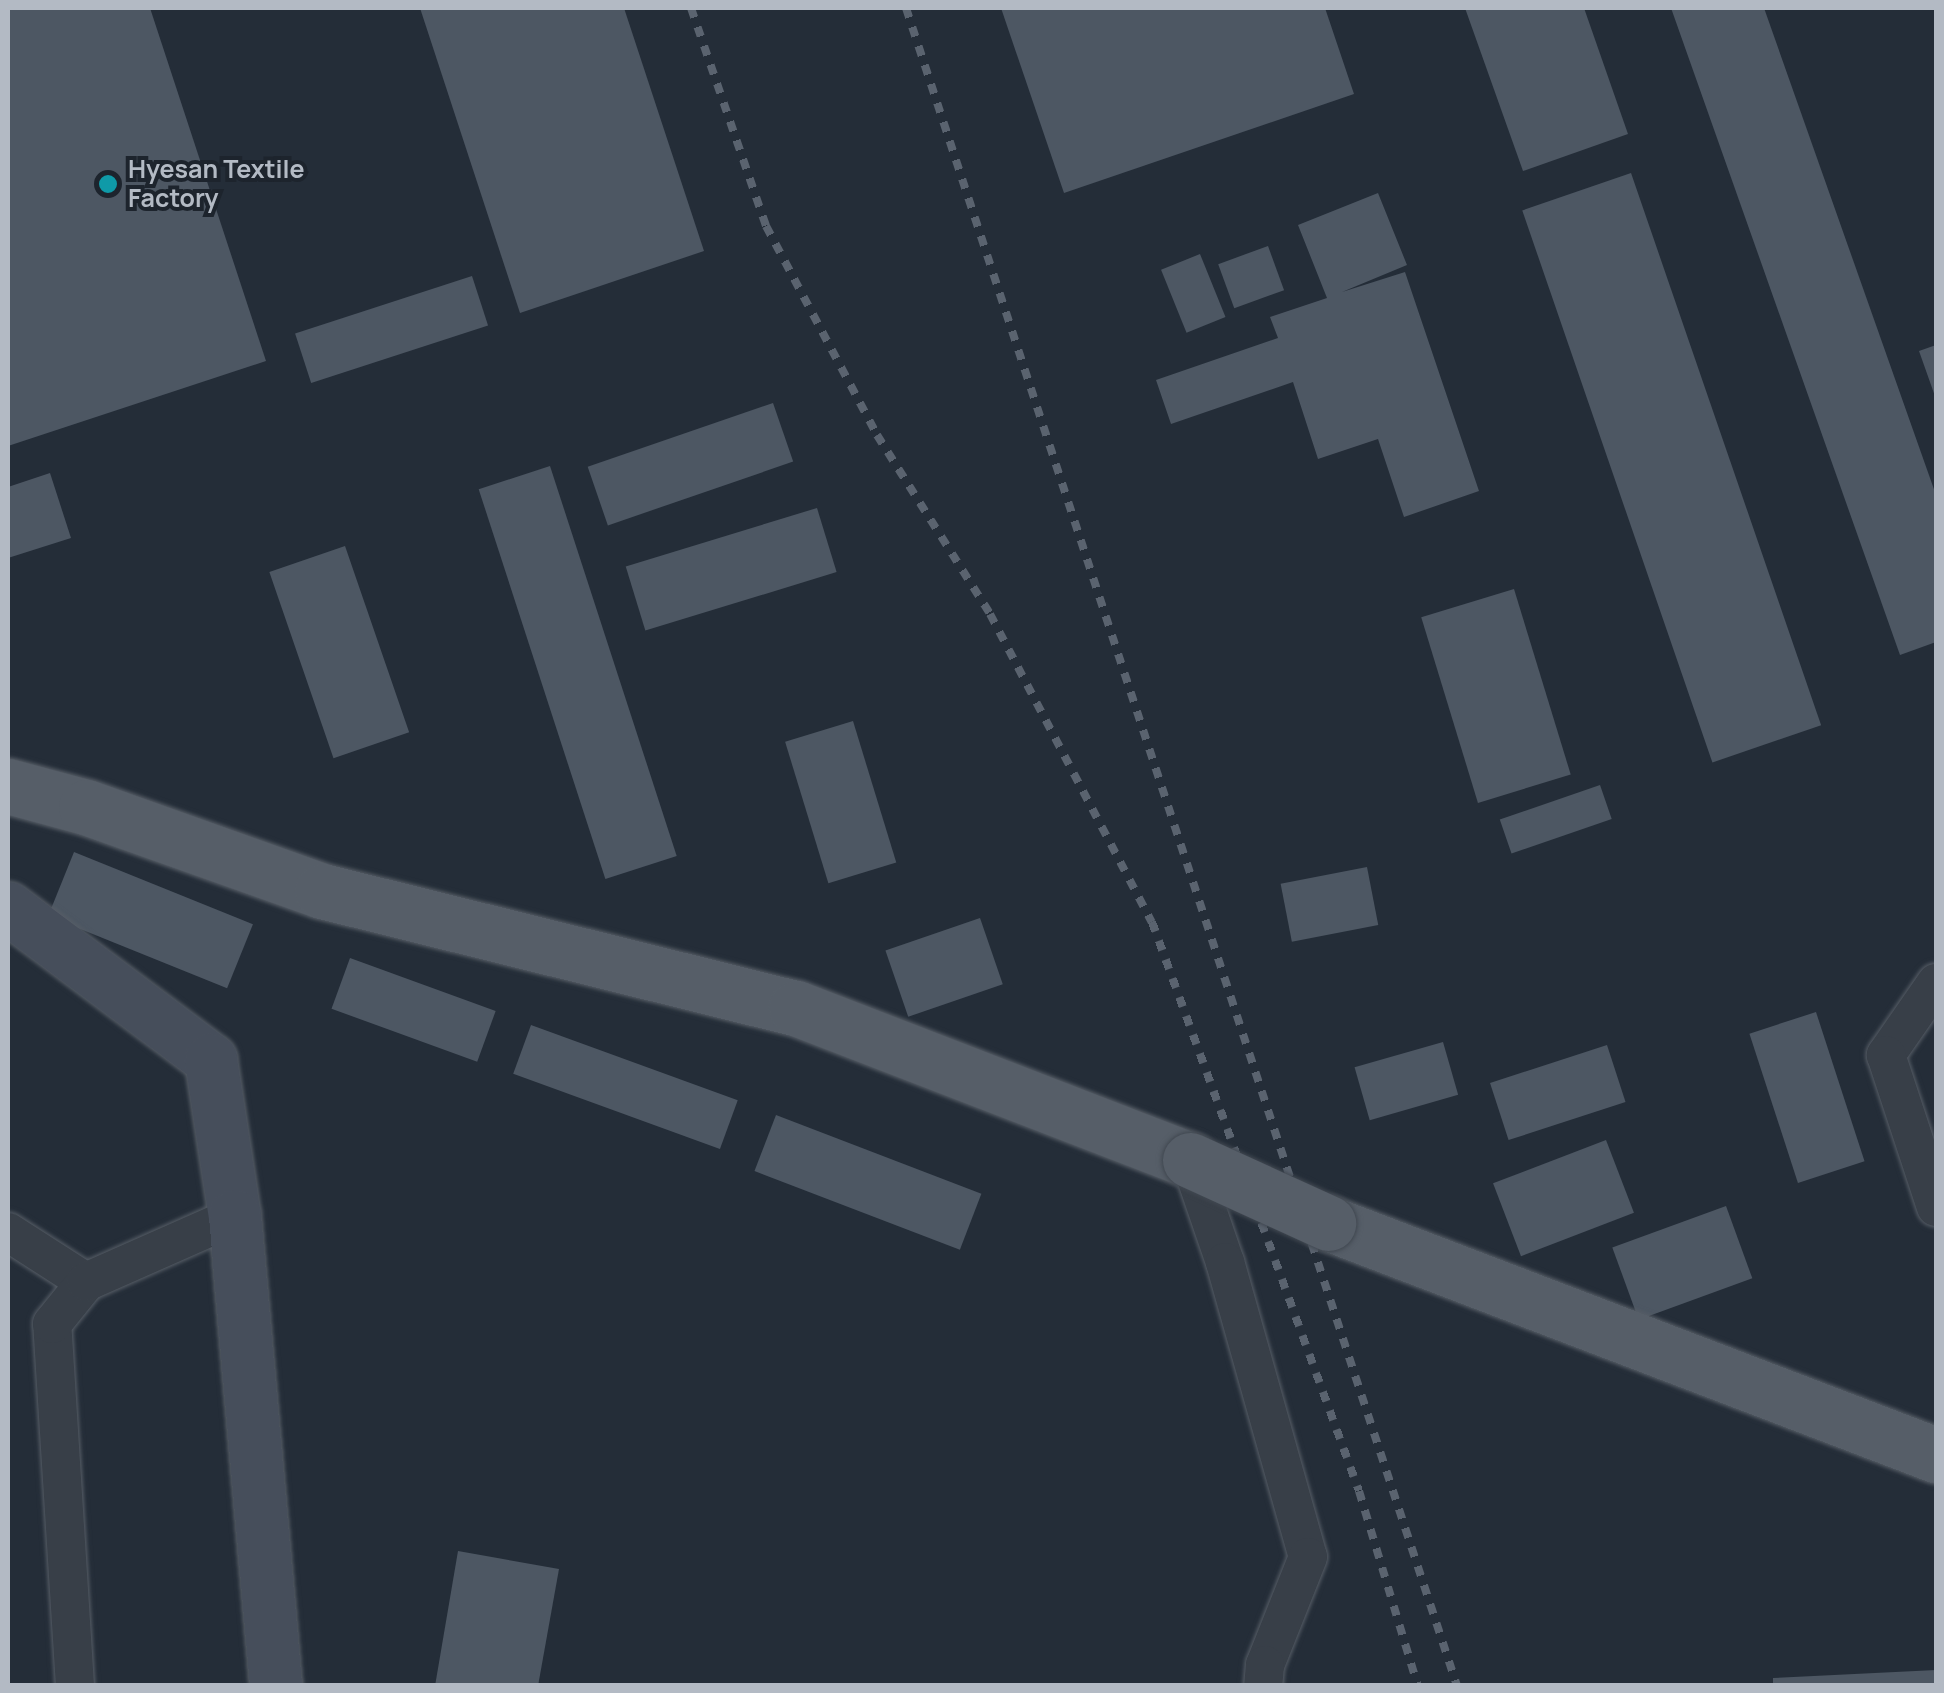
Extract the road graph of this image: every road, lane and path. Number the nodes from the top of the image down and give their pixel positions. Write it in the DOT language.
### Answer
graph roads {
  1 [pos="8,786"];
  2 [pos="8,908"];
  3 [pos="1936,983"];
  4 [pos="1190,1160"];
  5 [pos="1936,1208"];
  6 [pos="235,1216"];
  7 [pos="8,1232"];
  8 [pos="86,1282"];
  9 [pos="1936,1456"];
  10 [pos="76,1686"];
  11 [pos="276,1686"];
  12 [pos="1263,1686"];
  1 -- 4 [label="main road"];
  2 -- 6 [label="main road"];
  3 -- 5 [label="street"];
  4 -- 9 [label="main road, bridge"];
  4 -- 12 [label="street"];
  6 -- 8 [label="street"];
  6 -- 11 [label="main road"];
  7 -- 8 [label="street"];
  8 -- 10 [label="street"];
}
